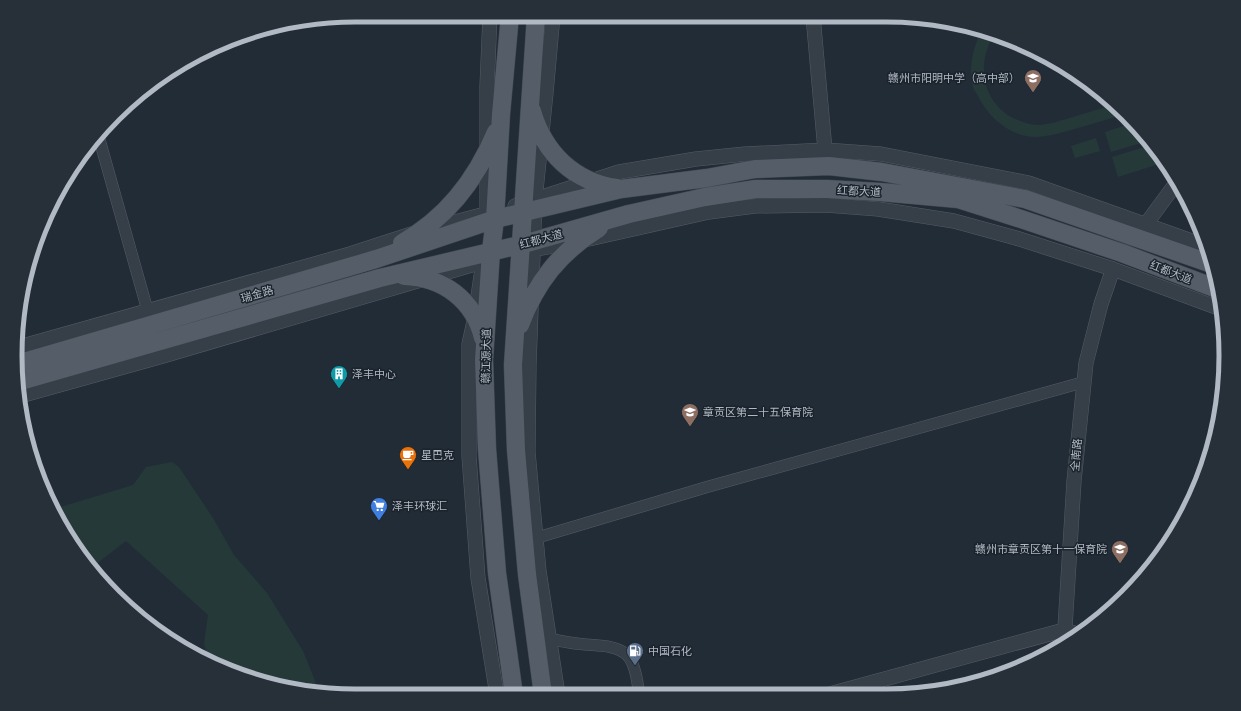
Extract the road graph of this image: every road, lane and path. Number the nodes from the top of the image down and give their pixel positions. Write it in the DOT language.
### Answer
graph roads {
  1 [pos="490,22"];
  2 [pos="509,22"];
  3 [pos="535,22"];
  4 [pos="552,22"];
  5 [pos="814,22"];
  6 [pos="530,96"];
  7 [pos="501,114"];
  8 [pos="541,135"];
  9 [pos="100,142"];
  10 [pos="825,150"];
  11 [pos="488,151"];
  12 [pos="592,182"];
  13 [pos="962,185"];
  14 [pos="1173,187"];
  15 [pos="621,189"];
  16 [pos="528,207"];
  17 [pos="629,214"];
  18 [pos="491,216"];
  19 [pos="954,221"];
  20 [pos="1146,224"];
  21 [pos="421,231"];
  22 [pos="580,241"];
  23 [pos="1199,244"];
  24 [pos="526,247"];
  25 [pos="487,256"];
  26 [pos="376,259"];
  27 [pos="1206,262"];
  28 [pos="1113,269"];
  29 [pos="380,278"];
  30 [pos="425,278"];
  31 [pos="1212,287"];
  32 [pos="531,299"];
  33 [pos="1215,307"];
  34 [pos="475,317"];
  35 [pos="150,318"];
  36 [pos="22,346"];
  37 [pos="513,361"];
  38 [pos="22,362"];
  39 [pos="484,363"];
  40 [pos="23,380"];
  41 [pos="1084,382"];
  42 [pos="25,395"];
  43 [pos="536,538"];
  44 [pos="1071,632"];
  45 [pos="550,639"];
  46 [pos="496,689"];
  47 [pos="513,689"];
  48 [pos="542,689"];
  49 [pos="557,689"];
  50 [pos="638,689"];
  51 [pos="849,689"];
  1 -- 11 [label="street"];
  2 -- 7 [label="main road, 赣江源大道"];
  3 -- 6 [label="main road"];
  4 -- 8 [label="street"];
  5 -- 10 [label="street"];
  6 -- 8 [label="main road"];
  6 -- 16 [label="main road"];
  7 -- 11 [label="main road"];
  7 -- 18 [label="main road, 赣江源大道"];
  8 -- 12 [label="main road"];
  8 -- 16 [label="street"];
  9 -- 35 [label="street"];
  10 -- 12 [label="street"];
  10 -- 13 [label="street"];
  11 -- 18 [label="street"];
  11 -- 21 [label="main road"];
  12 -- 15 [label="main road"];
  12 -- 16 [label="street"];
  13 -- 15 [label="main road, 红都大道"];
  13 -- 17 [label="main road, 红都大道"];
  13 -- 19 [label="street"];
  13 -- 20 [label="street"];
  13 -- 27 [label="main road, 红都大道"];
  13 -- 31 [label="main road, 红都大道"];
  14 -- 20 [label="street"];
  15 -- 16 [label="main road, 红都大道"];
  16 -- 18 [label="main road, 红都大道"];
  16 -- 24 [label="main road"];
  17 -- 22 [label="main road"];
  17 -- 24 [label="main road, 红都大道"];
  18 -- 21 [label="street"];
  18 -- 25 [label="main road, 赣江源大道"];
  18 -- 26 [label="main road, 瑞金路"];
  19 -- 22 [label="street"];
  19 -- 28 [label="street"];
  20 -- 23 [label="street"];
  21 -- 26 [label="main road"];
  21 -- 35 [label="street"];
  22 -- 24 [label="street"];
  22 -- 32 [label="main road"];
  24 -- 25 [label="main road, 红都大道"];
  24 -- 32 [label="street"];
  24 -- 37 [label="main road"];
  25 -- 29 [label="main road, 瑞金路"];
  25 -- 30 [label="street"];
  25 -- 34 [label="street"];
  25 -- 39 [label="main road, 赣江源大道"];
  26 -- 35 [label="main road, 瑞金路"];
  28 -- 33 [label="street"];
  28 -- 41 [label="street, 全南路"];
  29 -- 30 [label="main road"];
  29 -- 40 [label="main road, 瑞金路"];
  30 -- 34 [label="main road"];
  30 -- 42 [label="street"];
  32 -- 37 [label="main road"];
  32 -- 43 [label="street"];
  34 -- 39 [label="main road"];
  34 -- 46 [label="street"];
  35 -- 36 [label="street"];
  35 -- 38 [label="main road, 瑞金路"];
  37 -- 39 [label="main road"];
  37 -- 48 [label="main road"];
  39 -- 47 [label="main road, 赣江源大道"];
  41 -- 43 [label="street"];
  41 -- 44 [label="street, 全南路"];
  43 -- 45 [label="street"];
  44 -- 51 [label="street"];
  45 -- 49 [label="street"];
  45 -- 50 [label="street"];
}
